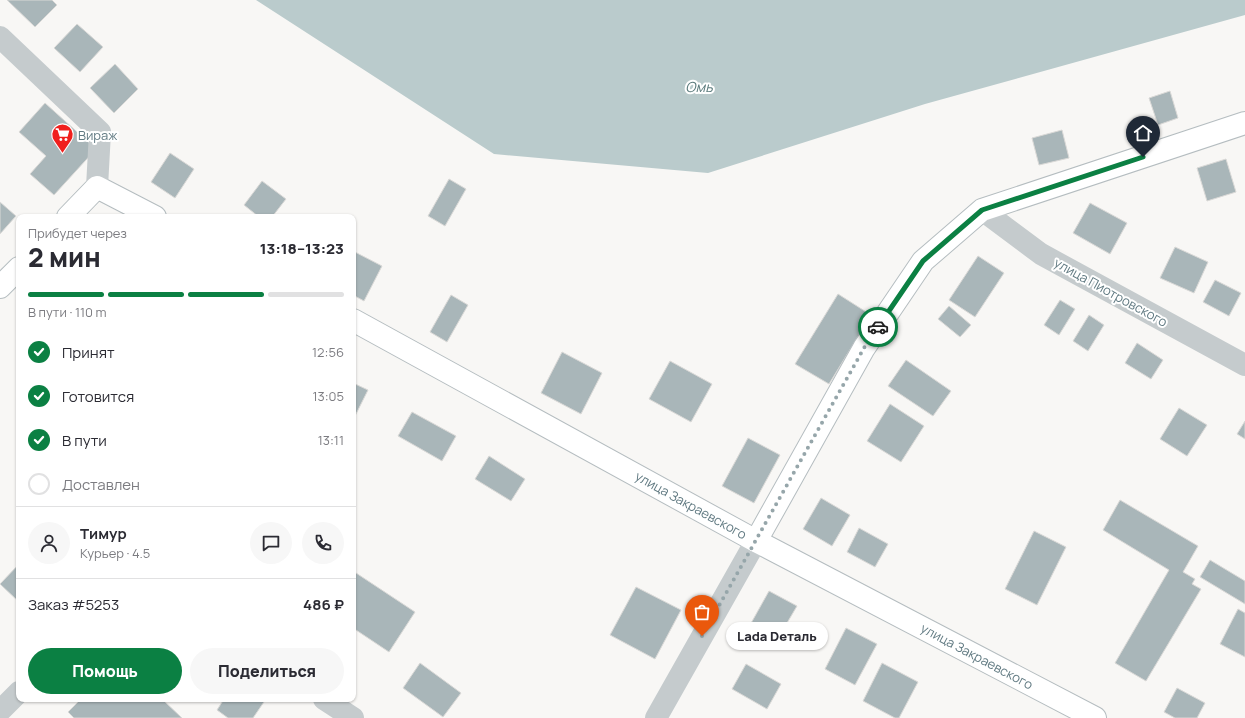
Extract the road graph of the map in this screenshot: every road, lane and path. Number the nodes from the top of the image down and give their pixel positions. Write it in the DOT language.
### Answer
graph roads {
  1 [pos="0,37"];
  2 [pos="1245,123"];
  3 [pos="97,187"];
  4 [pos="982,210"];
  5 [pos="71,214"];
  6 [pos="149,214"];
  7 [pos="16,271"];
  8 [pos="0,287"];
  9 [pos="356,322"];
  10 [pos="1245,365"];
  11 [pos="756,541"];
  12 [pos="16,695"];
  13 [pos="329,702"];
  14 [pos="0,711"];
  15 [pos="353,718"];
  16 [pos="656,718"];
  17 [pos="1095,718"];
  1 -- 3 [label="street"];
  2 -- 4 [label="street"];
  3 -- 5 [label="street"];
  3 -- 6 [label="street"];
  4 -- 10 [label="street, улица Пиотровского"];
  4 -- 11 [label="street"];
  7 -- 8 [label="street"];
  9 -- 11 [label="street, улица Закраевского"];
  11 -- 16 [label="street"];
  11 -- 17 [label="street, улица Закраевского"];
  12 -- 14 [label="street"];
  13 -- 15 [label="street"];
}
